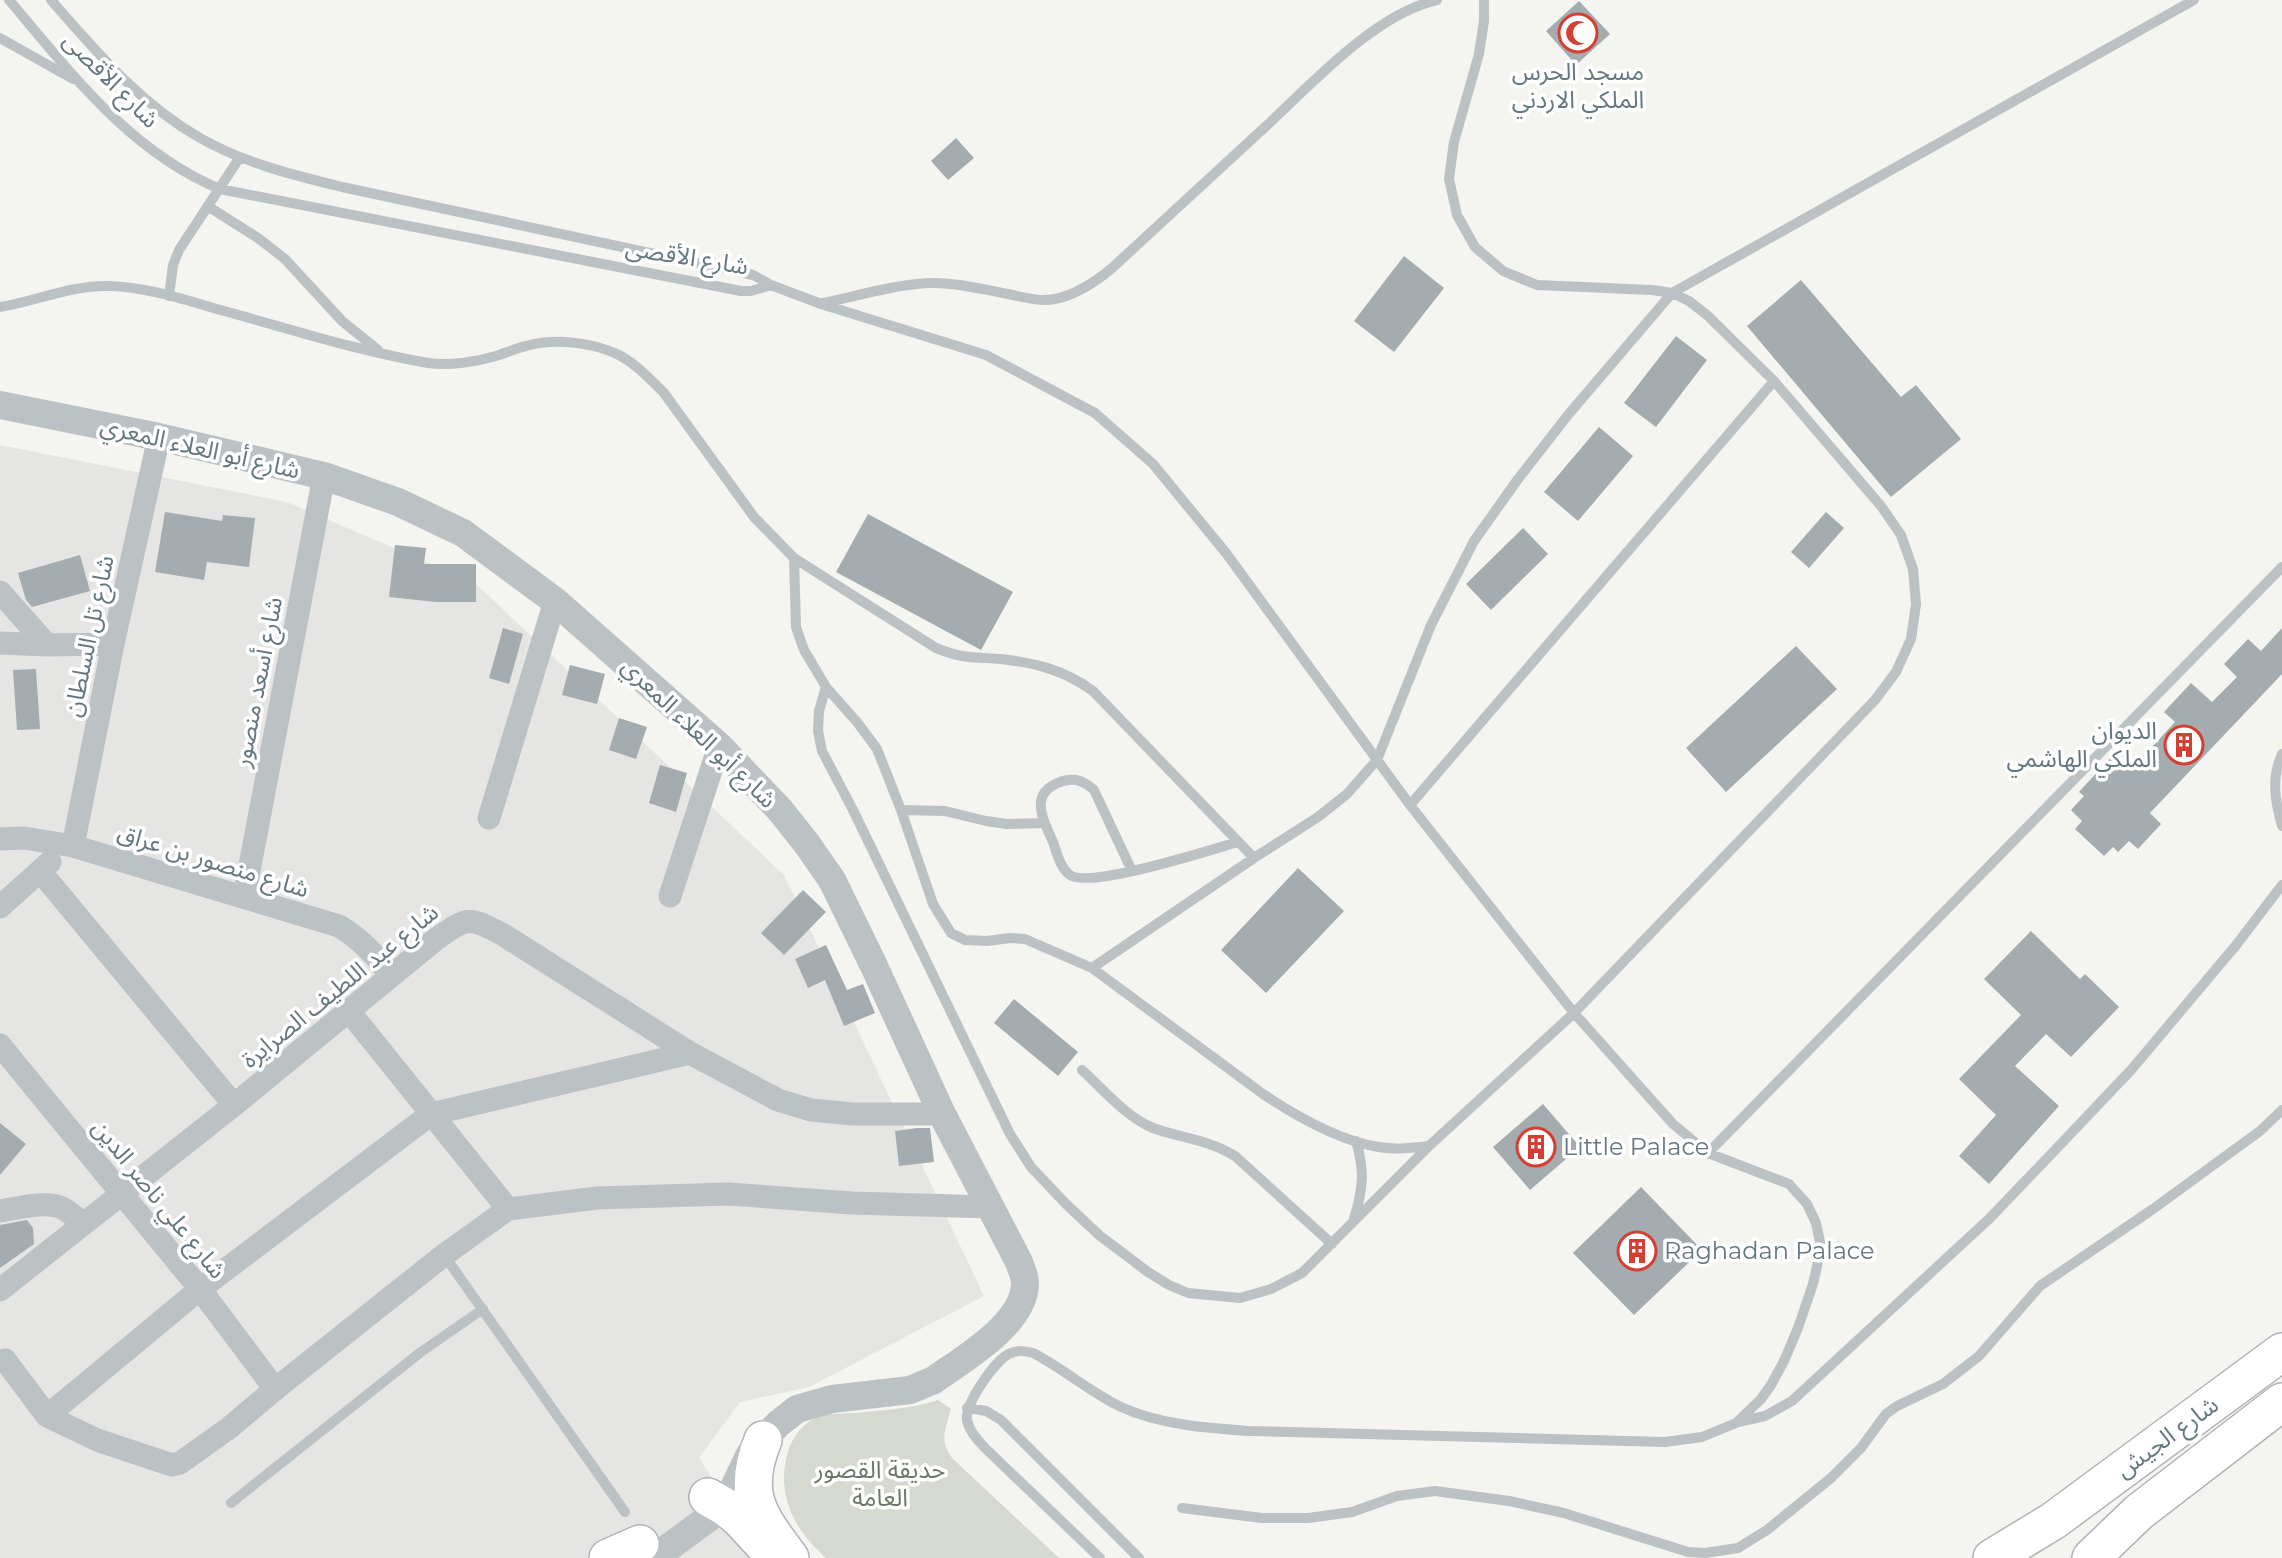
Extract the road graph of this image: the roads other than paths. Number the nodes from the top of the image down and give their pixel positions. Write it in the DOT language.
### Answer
graph roads {
  1 [pos="9,0"];
  2 [pos="51,0"];
  3 [pos="1437,0"];
  4 [pos="1484,0"];
  5 [pos="2194,0"];
  6 [pos="0,38"];
  7 [pos="79,83"];
  8 [pos="240,157"];
  9 [pos="220,188"];
  10 [pos="209,207"];
  11 [pos="771,285"];
  12 [pos="1672,293"];
  13 [pos="169,296"];
  14 [pos="821,304"];
  15 [pos="0,307"];
  16 [pos="383,354"];
  17 [pos="1774,381"];
  18 [pos="0,405"];
  19 [pos="159,437"];
  20 [pos="324,476"];
  21 [pos="794,558"];
  22 [pos="2282,567"];
  23 [pos="0,592"];
  24 [pos="555,601"];
  25 [pos="0,643"];
  26 [pos="113,644"];
  27 [pos="47,645"];
  28 [pos="826,687"];
  29 [pos="719,746"];
  30 [pos="2282,754"];
  31 [pos="1377,760"];
  32 [pos="1410,805"];
  33 [pos="901,810"];
  34 [pos="489,818"];
  35 [pos="1045,823"];
  36 [pos="2282,827"];
  37 [pos="0,839"];
  38 [pos="1238,842"];
  39 [pos="70,846"];
  40 [pos="1254,858"];
  41 [pos="40,871"];
  42 [pos="1132,871"];
  43 [pos="2282,885"];
  44 [pos="670,896"];
  45 [pos="244,897"];
  46 [pos="0,906"];
  47 [pos="1092,968"];
  48 [pos="390,976"];
  49 [pos="348,1010"];
  50 [pos="1574,1013"];
  51 [pos="0,1045"];
  52 [pos="690,1053"];
  53 [pos="1082,1070"];
  54 [pos="234,1105"];
  55 [pos="2282,1110"];
  56 [pos="431,1114"];
  57 [pos="942,1114"];
  58 [pos="1356,1141"];
  59 [pos="1429,1146"];
  60 [pos="1708,1153"];
  61 [pos="122,1195"];
  62 [pos="990,1207"];
  63 [pos="508,1209"];
  64 [pos="0,1211"];
  65 [pos="1353,1222"];
  66 [pos="83,1224"];
  67 [pos="1332,1244"];
  68 [pos="444,1255"];
  69 [pos="200,1289"];
  70 [pos="0,1290"];
  71 [pos="483,1309"];
  72 [pos="2282,1352"];
  73 [pos="5,1360"];
  74 [pos="275,1389"];
  75 [pos="2282,1402"];
  76 [pos="967,1408"];
  77 [pos="47,1416"];
  78 [pos="1736,1423"];
  79 [pos="753,1452"];
  80 [pos="716,1502"];
  81 [pos="231,1503"];
  82 [pos="1182,1508"];
  83 [pos="625,1511"];
  84 [pos="631,1554"];
  85 [pos="780,1558"];
  86 [pos="790,1558"];
  87 [pos="1100,1558"];
  88 [pos="1139,1558"];
  89 [pos="1992,1558"];
  90 [pos="2091,1558"];
  1 -- 7 [label="lane, شارع الأقصى"];
  2 -- 8 [label="lane, شارع الأقصى"];
  3 -- 14 [label="lane"];
  4 -- 12 [label="lane"];
  5 -- 12 [label="lane"];
  6 -- 7 [label="lane"];
  7 -- 9 [label="lane, شارع الأقصى"];
  8 -- 9 [label="lane"];
  8 -- 11 [label="lane, شارع الأقصى"];
  9 -- 10 [label="lane"];
  9 -- 11 [label="lane, شارع الأقصى"];
  10 -- 13 [label="lane"];
  10 -- 16 [label="lane"];
  11 -- 14 [label="lane"];
  12 -- 17 [label="lane"];
  12 -- 31 [label="lane"];
  13 -- 15 [label="lane"];
  13 -- 16 [label="lane"];
  14 -- 31 [label="lane"];
  16 -- 21 [label="lane"];
  17 -- 32 [label="lane"];
  17 -- 50 [label="lane"];
  18 -- 19 [label="street, شارع أبو العلاء المعري"];
  19 -- 20 [label="street, شارع أبو العلاء المعري"];
  19 -- 26 [label="street, شارع تل السلطان"];
  20 -- 24 [label="street, شارع أبو العلاء المعري"];
  20 -- 45 [label="street, شارع أسعد منصور"];
  21 -- 28 [label="lane"];
  21 -- 38 [label="lane"];
  22 -- 60 [label="lane"];
  23 -- 27 [label="street"];
  24 -- 29 [label="street, شارع أبو العلاء المعري"];
  24 -- 34 [label="street"];
  25 -- 27 [label="street"];
  26 -- 27 [label="street"];
  26 -- 39 [label="street, شارع تل السلطان"];
  28 -- 33 [label="lane"];
  28 -- 67 [label="lane"];
  29 -- 44 [label="street"];
  29 -- 57 [label="street, شارع أبو العلاء المعري"];
  30 -- 36 [label="lane"];
  31 -- 32 [label="lane"];
  31 -- 40 [label="lane"];
  32 -- 50 [label="lane"];
  33 -- 35 [label="lane"];
  33 -- 47 [label="lane"];
  35 -- 42 [label="lane"];
  35 -- 42 [label="lane"];
  37 -- 39 [label="street, شارع منصور بن عراق"];
  38 -- 40 [label="lane"];
  38 -- 42 [label="lane"];
  39 -- 41 [label="street"];
  39 -- 45 [label="street, شارع منصور بن عراق"];
  40 -- 47 [label="lane"];
  41 -- 46 [label="street"];
  41 -- 54 [label="street"];
  43 -- 78 [label="lane"];
  45 -- 48 [label="street, شارع منصور بن عراق"];
  47 -- 58 [label="lane"];
  48 -- 49 [label="street, شارع عبد اللطيف الصرايرة"];
  48 -- 52 [label="street, شارع عبد اللطيف الصرايرة"];
  49 -- 54 [label="street, شارع عبد اللطيف الصرايرة"];
  49 -- 56 [label="street"];
  50 -- 59 [label="lane"];
  50 -- 60 [label="lane"];
  51 -- 61 [label="street, شارع علي ناصر الدين"];
  52 -- 56 [label="street"];
  52 -- 57 [label="street, شارع عبد اللطيف الصرايرة"];
  53 -- 67 [label="lane"];
  54 -- 61 [label="street, شارع عبد اللطيف الصرايرة"];
  55 -- 82 [label="lane"];
  56 -- 63 [label="street"];
  56 -- 69 [label="street"];
  57 -- 62 [label="street, شارع أبو العلاء المعري"];
  58 -- 59 [label="lane"];
  58 -- 65 [label="lane"];
  59 -- 65 [label="lane"];
  60 -- 78 [label="lane"];
  61 -- 66 [label="street, شارع عبد اللطيف الصرايرة"];
  61 -- 69 [label="street, شارع علي ناصر الدين"];
  62 -- 63 [label="street"];
  62 -- 79 [label="street, شارع أبو العلاء المعري"];
  63 -- 68 [label="street"];
  64 -- 66 [label="street"];
  65 -- 67 [label="lane"];
  66 -- 70 [label="street, شارع عبد اللطيف الصرايرة"];
  68 -- 71 [label="lane"];
  68 -- 74 [label="street"];
  69 -- 74 [label="street, شارع علي ناصر الدين"];
  69 -- 77 [label="street"];
  71 -- 81 [label="lane"];
  71 -- 83 [label="lane"];
  72 -- 89 [label="highway, شارع الجيش"];
  73 -- 77 [label="street"];
  74 -- 77 [label="street"];
  75 -- 90 [label="highway, شارع الجيش"];
  76 -- 78 [label="lane"];
  76 -- 87 [label="lane"];
  76 -- 88 [label="lane"];
  79 -- 80 [label="street, شارع أبو العلاء المعري"];
  79 -- 86 [label="highway"];
  80 -- 84 [label="street, شارع أبو العلاء المعري"];
  80 -- 85 [label="highway"];
}
